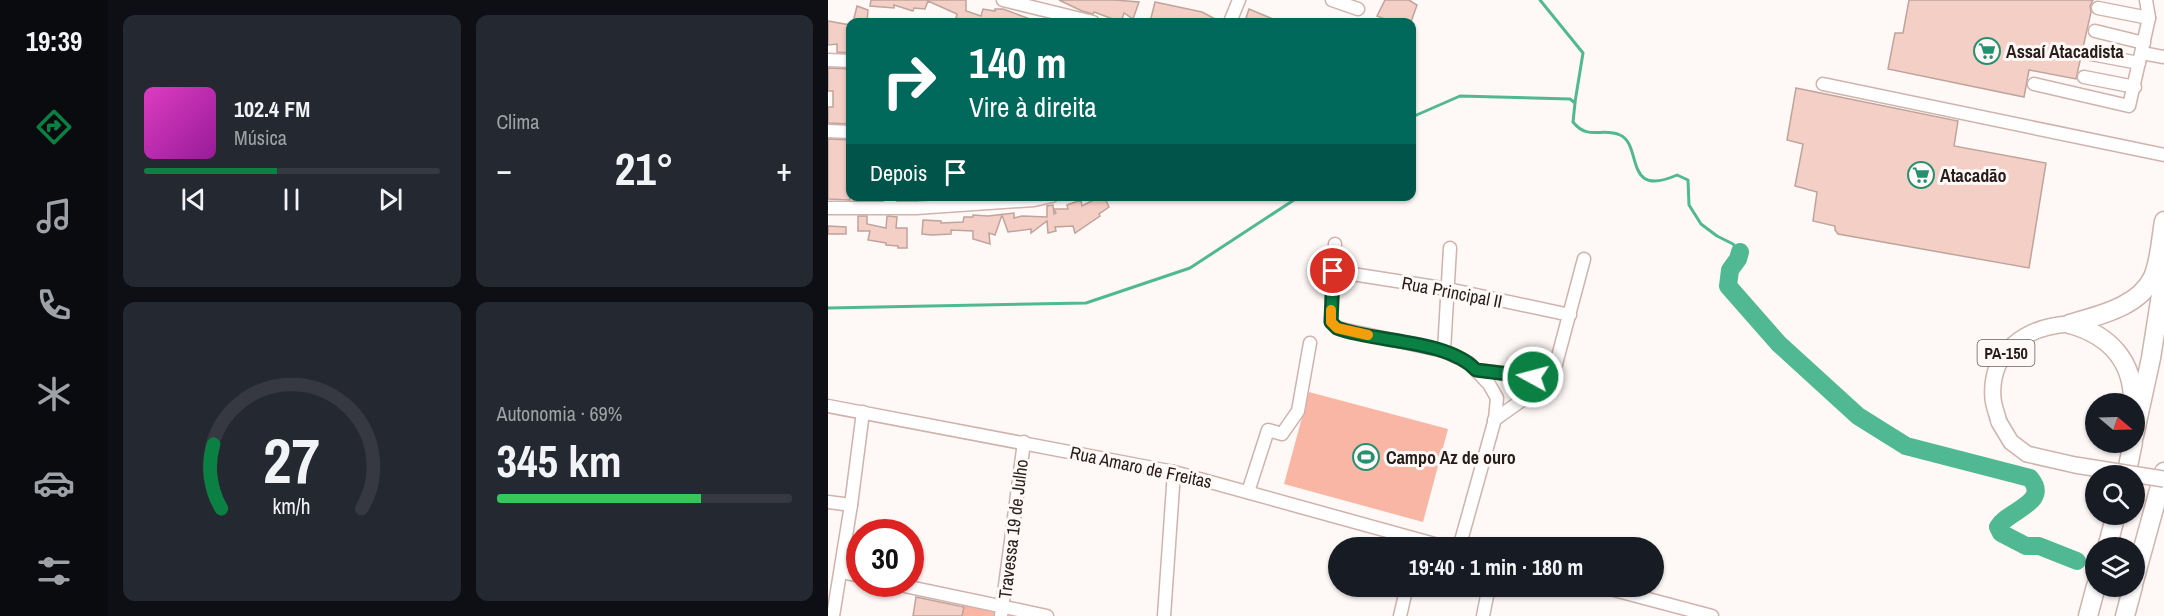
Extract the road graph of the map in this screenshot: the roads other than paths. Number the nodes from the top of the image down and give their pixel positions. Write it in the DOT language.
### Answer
graph roads {
  1 [pos="1003,0"];
  2 [pos="1239,0"];
  3 [pos="1332,0"];
  4 [pos="2146,0"];
  5 [pos="2098,8"];
  6 [pos="1358,9"];
  7 [pos="1077,18"];
  8 [pos="1232,18"];
  9 [pos="2150,18"];
  10 [pos="2095,31"];
  11 [pos="2142,53"];
  12 [pos="2091,54"];
  13 [pos="2164,57"];
  14 [pos="828,60"];
  15 [pos="846,61"];
  16 [pos="2084,77"];
  17 [pos="1823,84"];
  18 [pos="2034,84"];
  19 [pos="2134,87"];
  20 [pos="828,131"];
  21 [pos="846,132"];
  22 [pos="2164,154"];
  23 [pos="962,201"];
  24 [pos="890,202"];
  25 [pos="828,208"];
  26 [pos="2164,221"];
  27 [pos="1335,244"];
  28 [pos="1450,248"];
  29 [pos="1584,259"];
  30 [pos="1333,271"];
  31 [pos="2164,276"];
  32 [pos="1448,289"];
  33 [pos="1570,315"];
  34 [pos="2070,324"];
  35 [pos="1310,343"];
  36 [pos="1444,351"];
  37 [pos="1476,370"];
  38 [pos="1552,379"];
  39 [pos="2133,393"];
  40 [pos="2144,393"];
  41 [pos="828,406"];
  42 [pos="863,412"];
  43 [pos="1494,420"];
  44 [pos="1024,442"];
  45 [pos="1174,471"];
  46 [pos="2164,475"];
  47 [pos="1248,492"];
  48 [pos="828,502"];
  49 [pos="851,505"];
  50 [pos="1396,537"];
  51 [pos="1462,537"];
  52 [pos="2145,542"];
  53 [pos="841,572"];
  54 [pos="846,573"];
  55 [pos="924,591"];
  56 [pos="1404,597"];
  57 [pos="1486,597"];
  58 [pos="1640,597"];
  59 [pos="2093,597"];
  60 [pos="2130,597"];
  61 [pos="1002,611"];
  62 [pos="833,616"];
  63 [pos="1047,616"];
  64 [pos="1164,616"];
  65 [pos="1400,616"];
  66 [pos="1483,616"];
  67 [pos="1712,616"];
  68 [pos="2088,616"];
  69 [pos="2125,616"];
  1 -- 7 [label="street"];
  2 -- 8 [label="street"];
  3 -- 6 [label="street"];
  4 -- 9 [label="street"];
  5 -- 9 [label="street"];
  9 -- 11 [label="street"];
  10 -- 11 [label="street"];
  11 -- 12 [label="street"];
  11 -- 13 [label="street"];
  11 -- 19 [label="street"];
  14 -- 15 [label="street"];
  16 -- 19 [label="street"];
  17 -- 22 [label="street"];
  18 -- 19 [label="street"];
  20 -- 21 [label="street"];
  23 -- 24 [label="street"];
  24 -- 25 [label="street"];
  26 -- 34 [label="highway"];
  27 -- 30 [label="street"];
  28 -- 32 [label="street"];
  29 -- 33 [label="street"];
  30 -- 32 [label="street, Rua Principal II"];
  30 -- 36 [label="street"];
  31 -- 40 [label="highway"];
  32 -- 33 [label="street, Rua Principal II"];
  32 -- 36 [label="street"];
  33 -- 38 [label="street"];
  34 -- 39 [label="highway"];
  34 -- 46 [label="main road, PA-150, bridge"];
  35 -- 47 [label="street"];
  36 -- 37 [label="street"];
  37 -- 38 [label="street"];
  37 -- 43 [label="street"];
  38 -- 43 [label="street"];
  41 -- 42 [label="street, Rua Amaro de Freitas"];
  42 -- 44 [label="street, Rua Amaro de Freitas"];
  42 -- 49 [label="street"];
  43 -- 51 [label="street"];
  44 -- 45 [label="street, Rua Amaro de Freitas"];
  44 -- 61 [label="street, Travessa 19 de Julho"];
  45 -- 47 [label="street, Rua Amaro de Freitas"];
  45 -- 64 [label="street"];
  46 -- 52 [label="highway"];
  47 -- 50 [label="street, Rua Amaro de Freitas"];
  48 -- 49 [label="street"];
  49 -- 53 [label="street"];
  53 -- 54 [label="street"];
  53 -- 62 [label="street"];
  55 -- 61 [label="street"];
  56 -- 65 [label="street"];
  57 -- 66 [label="street"];
  58 -- 67 [label="street"];
  59 -- 68 [label="highway"];
  60 -- 69 [label="highway"];
  61 -- 63 [label="street"];
}
